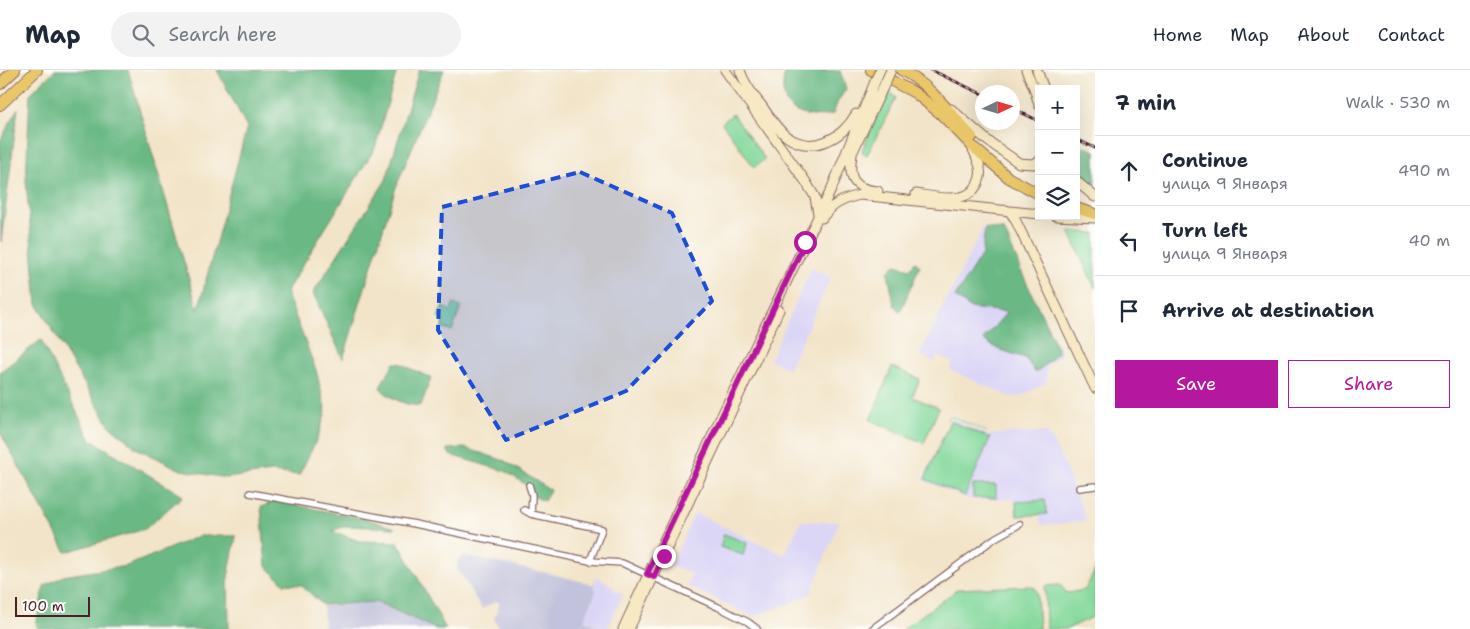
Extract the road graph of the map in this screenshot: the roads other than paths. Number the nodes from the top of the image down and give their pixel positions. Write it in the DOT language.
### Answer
graph roads {
  1 [pos="14,70"];
  2 [pos="37,70"];
  3 [pos="725,70"];
  4 [pos="740,70"];
  5 [pos="880,70"];
  6 [pos="892,70"];
  7 [pos="901,70"];
  8 [pos="1026,70"];
  9 [pos="1037,70"];
  10 [pos="873,78"];
  11 [pos="0,84"];
  12 [pos="1043,85"];
  13 [pos="1035,91"];
  14 [pos="943,102"];
  15 [pos="0,105"];
  16 [pos="971,146"];
  17 [pos="853,152"];
  18 [pos="1035,163"];
  19 [pos="1080,184"];
  20 [pos="1035,186"];
  21 [pos="1035,192"];
  22 [pos="1095,197"];
  23 [pos="1080,203"];
  24 [pos="1095,206"];
  25 [pos="1080,209"];
  26 [pos="1006,210"];
  27 [pos="1026,212"];
  28 [pos="1035,213"];
  29 [pos="1095,214"];
  30 [pos="820,216"];
  31 [pos="1080,217"];
  32 [pos="1095,218"];
  33 [pos="1018,226"];
  34 [pos="1095,388"];
  35 [pos="529,485"];
  36 [pos="1095,486"];
  37 [pos="1079,488"];
  38 [pos="250,493"];
  39 [pos="524,510"];
  40 [pos="531,514"];
  41 [pos="1020,524"];
  42 [pos="590,561"];
  43 [pos="651,576"];
  44 [pos="626,628"];
  45 [pos="757,629"];
  46 [pos="872,629"];
  1 -- 11 [label="highway"];
  2 -- 15 [label="highway"];
  3 -- 30 [label="main road"];
  4 -- 10 [label="main road"];
  5 -- 10 [label="main road, bridge"];
  6 -- 17 [label="main road, bridge"];
  7 -- 14 [label="highway"];
  8 -- 13 [label="main road"];
  9 -- 12 [label="main road"];
  10 -- 16 [label="highway"];
  10 -- 30 [label="main road"];
  14 -- 18 [label="main road"];
  14 -- 20 [label="highway"];
  16 -- 17 [label="main road"];
  16 -- 21 [label="highway"];
  17 -- 30 [label="main road"];
  19 -- 22 [label="main road"];
  23 -- 24 [label="highway"];
  25 -- 29 [label="highway"];
  26 -- 27 [label="main road"];
  26 -- 30 [label="main road"];
  26 -- 33 [label="main road"];
  27 -- 28 [label="main road"];
  27 -- 33 [label="main road"];
  30 -- 43 [label="main road"];
  31 -- 32 [label="main road"];
  33 -- 34 [label="main road"];
  35 -- 40 [label="street"];
  36 -- 37 [label="street"];
  38 -- 42 [label="street"];
  39 -- 40 [label="street"];
  40 -- 42 [label="street"];
  41 -- 46 [label="street"];
  42 -- 43 [label="street"];
  43 -- 44 [label="main road"];
  43 -- 45 [label="street"];
}
